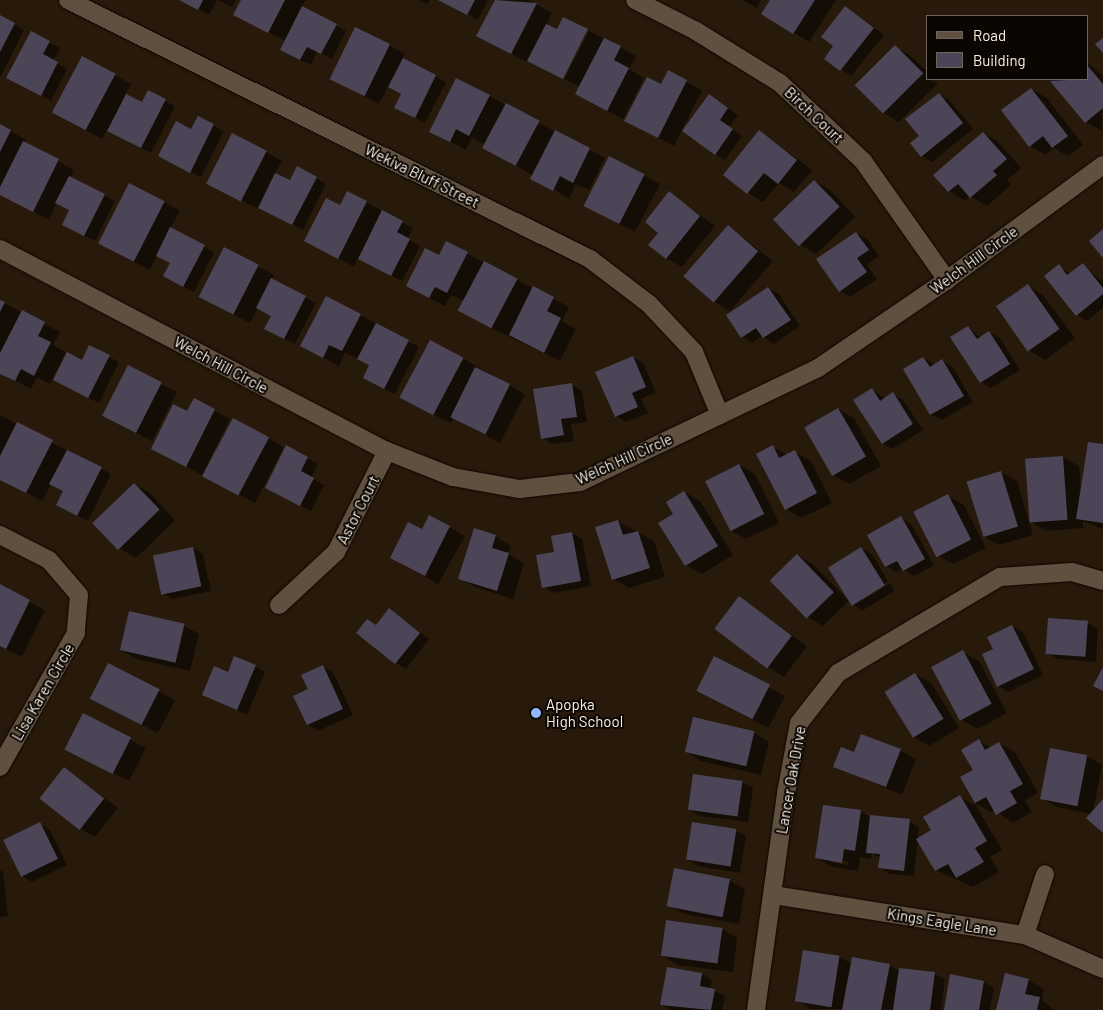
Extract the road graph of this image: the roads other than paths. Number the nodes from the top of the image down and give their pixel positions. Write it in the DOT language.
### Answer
graph roads {
  1 [pos="68,0"];
  2 [pos="635,0"];
  3 [pos="1103,166"];
  4 [pos="0,249"];
  5 [pos="947,280"];
  6 [pos="720,415"];
  7 [pos="387,451"];
  8 [pos="0,534"];
  9 [pos="1103,580"];
  10 [pos="279,605"];
  11 [pos="0,767"];
  12 [pos="1045,874"];
  13 [pos="774,895"];
  14 [pos="1025,935"];
  15 [pos="1103,969"];
  16 [pos="756,1010"];
  1 -- 6 [label="street, Wekiva Bluff Street"];
  2 -- 5 [label="street, Birch Court"];
  3 -- 5 [label="street, Welch Hill Circle"];
  4 -- 7 [label="street, Welch Hill Circle"];
  5 -- 6 [label="street, Welch Hill Circle"];
  6 -- 7 [label="street, Welch Hill Circle"];
  7 -- 10 [label="street, Astor Court"];
  8 -- 11 [label="street, Lisa Karen Circle"];
  9 -- 13 [label="street, Lancer Oak Drive"];
  12 -- 14 [label="street"];
  13 -- 14 [label="street, Kings Eagle Lane"];
  13 -- 16 [label="street, Lancer Oak Drive"];
  14 -- 15 [label="street, Kings Eagle Lane"];
}
